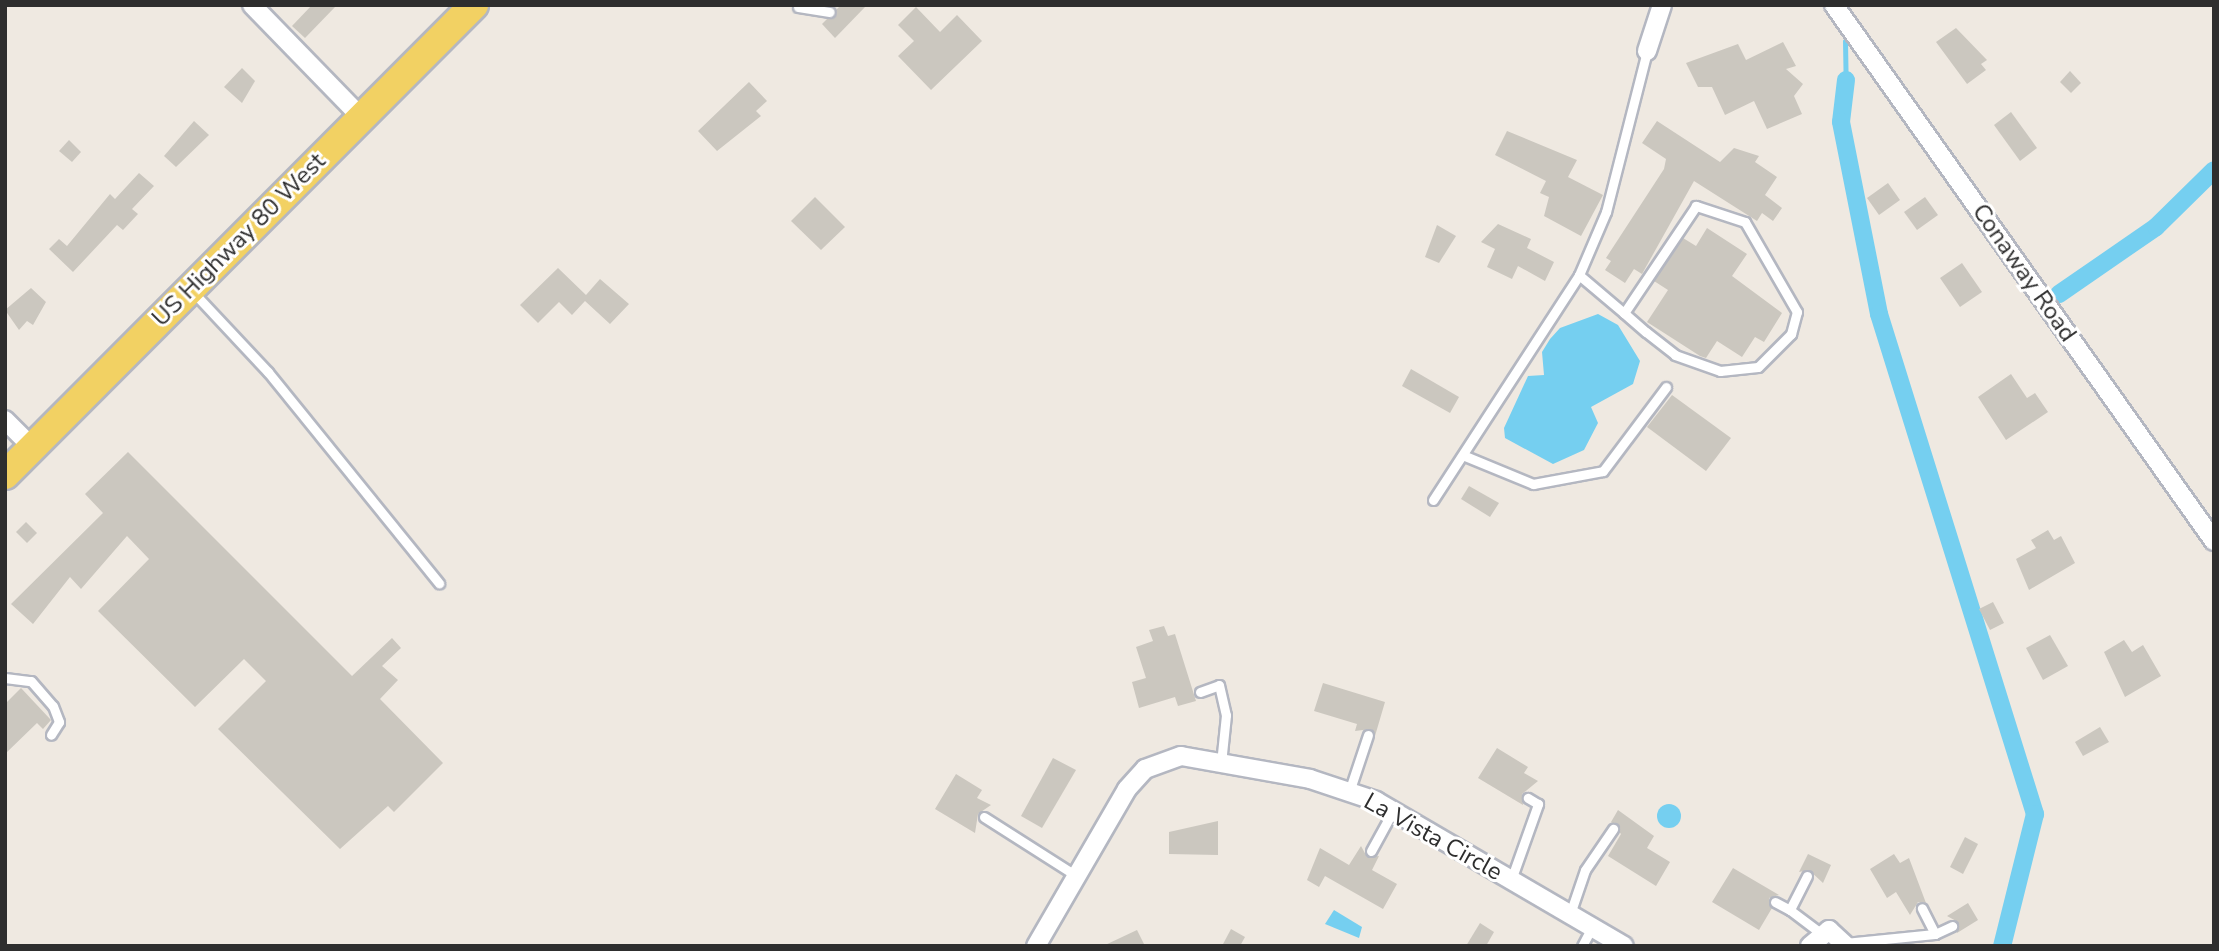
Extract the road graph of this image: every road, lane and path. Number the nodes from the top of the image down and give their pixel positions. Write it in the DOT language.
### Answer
graph roads {
  1 [pos="252,5"];
  2 [pos="474,5"];
  3 [pos="1662,5"];
  4 [pos="1834,5"];
  5 [pos="799,8"];
  6 [pos="830,12"];
  7 [pos="1647,51"];
  8 [pos="361,117"];
  9 [pos="1578,275"];
  10 [pos="190,289"];
  11 [pos="1623,313"];
  12 [pos="1666,387"];
  13 [pos="5,420"];
  14 [pos="33,447"];
  15 [pos="1465,456"];
  16 [pos="5,475"];
  17 [pos="1433,500"];
  18 [pos="2214,541"];
  19 [pos="439,583"];
  20 [pos="5,678"];
  21 [pos="1200,692"];
  22 [pos="51,735"];
  23 [pos="1368,735"];
  24 [pos="1221,763"];
  25 [pos="1349,792"];
  26 [pos="1528,797"];
  27 [pos="1393,811"];
  28 [pos="984,817"];
  29 [pos="1613,830"];
  30 [pos="1371,851"];
  31 [pos="1075,875"];
  32 [pos="1807,876"];
  33 [pos="1511,880"];
  34 [pos="1775,902"];
  35 [pos="1922,908"];
  36 [pos="1790,910"];
  37 [pos="1570,914"];
  38 [pos="1952,926"];
  39 [pos="1592,927"];
  40 [pos="1935,934"];
  41 [pos="1815,939"];
  42 [pos="1845,944"];
  43 [pos="1035,946"];
  44 [pos="1582,946"];
  45 [pos="1624,946"];
  1 -- 8 [label="street"];
  2 -- 8 [label="main road, US Highway 80 West"];
  3 -- 7 [label="street"];
  4 -- 18 [label="street, Conaway Road"];
  5 -- 6 [label="lane"];
  7 -- 9 [label="lane"];
  8 -- 10 [label="main road, US Highway 80 West"];
  9 -- 11 [label="lane"];
  9 -- 15 [label="lane"];
  10 -- 14 [label="main road, US Highway 80 West"];
  10 -- 19 [label="lane"];
  11 -- 11 [label="lane"];
  12 -- 15 [label="lane"];
  13 -- 14 [label="street"];
  14 -- 16 [label="main road, US Highway 80 West"];
  15 -- 17 [label="lane"];
  20 -- 22 [label="lane"];
  21 -- 24 [label="lane"];
  23 -- 25 [label="lane"];
  24 -- 25 [label="street, La Vista Circle"];
  24 -- 31 [label="street, La Vista Circle"];
  25 -- 27 [label="street, La Vista Circle"];
  26 -- 33 [label="lane"];
  27 -- 30 [label="lane"];
  27 -- 33 [label="street, La Vista Circle"];
  28 -- 31 [label="lane"];
  29 -- 37 [label="lane"];
  31 -- 43 [label="street, La Vista Circle"];
  32 -- 36 [label="lane"];
  33 -- 37 [label="street, La Vista Circle"];
  34 -- 36 [label="lane"];
  35 -- 40 [label="lane"];
  36 -- 41 [label="lane"];
  37 -- 39 [label="street, La Vista Circle"];
  38 -- 40 [label="lane"];
  39 -- 44 [label="lane"];
  39 -- 45 [label="street, La Vista Circle"];
  40 -- 42 [label="lane"];
  41 -- 42 [label="street"];
}
